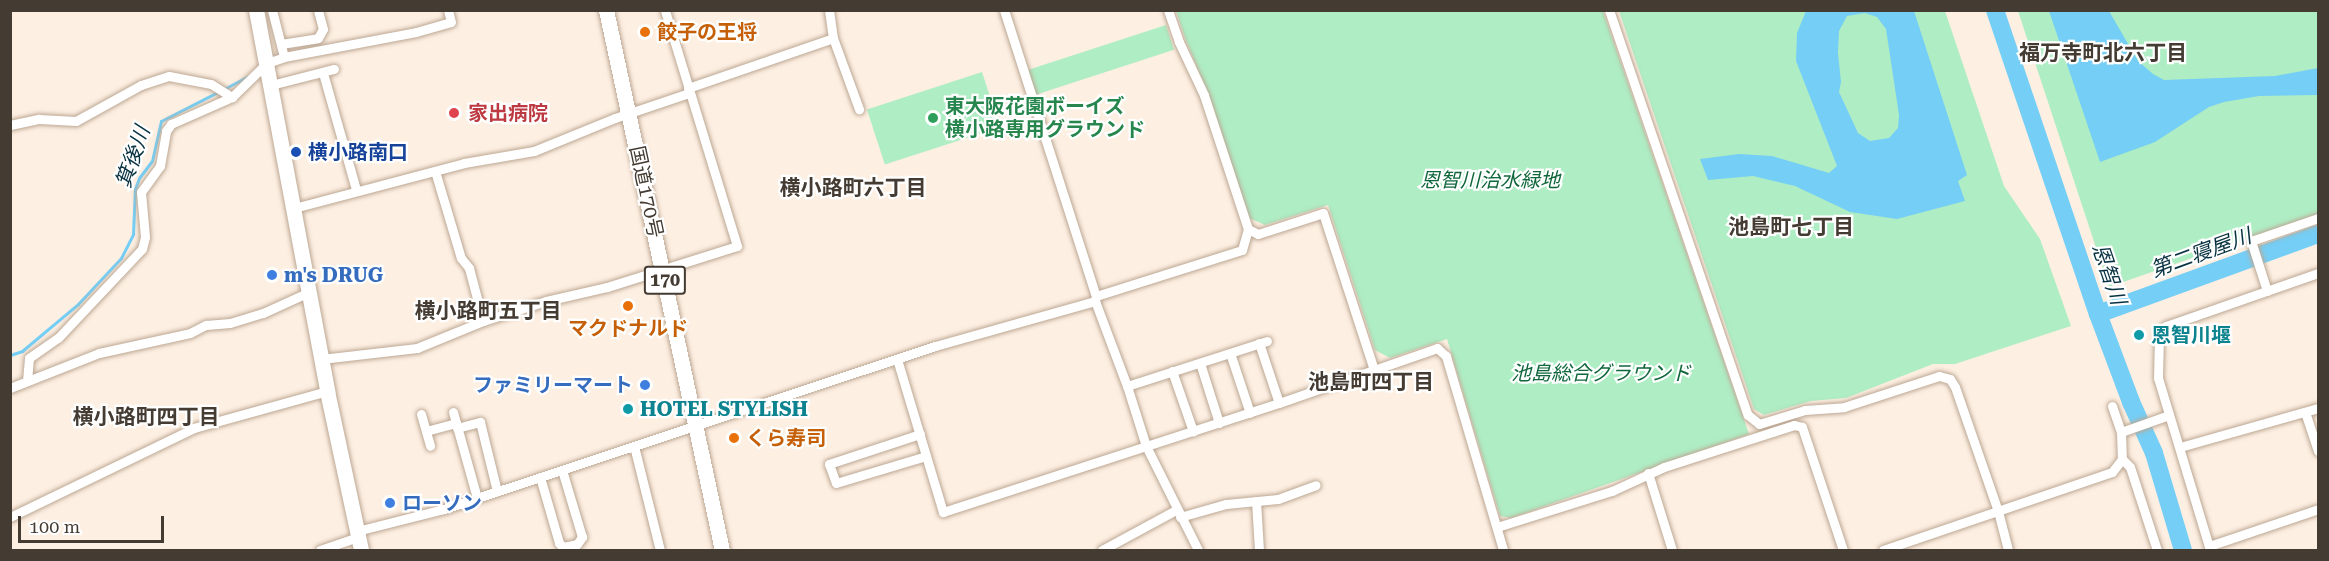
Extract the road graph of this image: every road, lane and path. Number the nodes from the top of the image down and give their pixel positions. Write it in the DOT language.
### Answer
graph roads {
  1 [pos="256,10"];
  2 [pos="272,10"];
  3 [pos="318,10"];
  4 [pos="448,10"];
  5 [pos="606,10"];
  6 [pos="665,10"];
  7 [pos="829,10"];
  8 [pos="1004,10"];
  9 [pos="1168,10"];
  10 [pos="1609,10"];
  11 [pos="833,38"];
  12 [pos="281,44"];
  13 [pos="284,57"];
  14 [pos="267,63"];
  15 [pos="334,69"];
  16 [pos="323,73"];
  17 [pos="271,85"];
  18 [pos="688,90"];
  19 [pos="232,97"];
  20 [pos="859,109"];
  21 [pos="629,113"];
  22 [pos="10,126"];
  23 [pos="435,171"];
  24 [pos="356,190"];
  25 [pos="294,208"];
  26 [pos="2319,218"];
  27 [pos="1248,229"];
  28 [pos="662,268"];
  29 [pos="2319,273"];
  30 [pos="2267,291"];
  31 [pos="309,292"];
  32 [pos="1096,299"];
  33 [pos="483,321"];
  34 [pos="1230,353"];
  35 [pos="321,359"];
  36 [pos="897,359"];
  37 [pos="1200,363"];
  38 [pos="1374,370"];
  39 [pos="1172,371"];
  40 [pos="27,381"];
  41 [pos="1127,386"];
  42 [pos="10,388"];
  43 [pos="327,391"];
  44 [pos="1279,404"];
  45 [pos="2112,406"];
  46 [pos="2319,408"];
  47 [pos="453,412"];
  48 [pos="2305,412"];
  49 [pos="1250,413"];
  50 [pos="421,414"];
  51 [pos="2169,415"];
  52 [pos="1219,423"];
  53 [pos="1759,424"];
  54 [pos="456,426"];
  55 [pos="695,426"];
  56 [pos="426,431"];
  57 [pos="1193,431"];
  58 [pos="2121,432"];
  59 [pos="920,434"];
  60 [pos="1753,439"];
  61 [pos="430,446"];
  62 [pos="634,446"];
  63 [pos="1146,446"];
  64 [pos="2180,447"];
  65 [pos="2319,451"];
  66 [pos="926,456"];
  67 [pos="2122,459"];
  68 [pos="561,470"];
  69 [pos="1648,473"];
  70 [pos="540,477"];
  71 [pos="1316,485"];
  72 [pos="497,491"];
  73 [pos="477,498"];
  74 [pos="1256,501"];
  75 [pos="2319,509"];
  76 [pos="1998,511"];
  77 [pos="1178,514"];
  78 [pos="10,517"];
  79 [pos="1497,527"];
  80 [pos="359,539"];
  81 [pos="2210,548"];
  82 [pos="325,549"];
  83 [pos="660,550"];
  84 [pos="722,550"];
  85 [pos="1102,550"];
  86 [pos="1198,550"];
  87 [pos="1259,550"];
  88 [pos="1503,550"];
  89 [pos="1672,550"];
  90 [pos="1843,550"];
  91 [pos="1883,550"];
  92 [pos="2008,550"];
  93 [pos="2157,550"];
  1 -- 14 [label="highway"];
  2 -- 12 [label="street"];
  3 -- 12 [label="street"];
  4 -- 13 [label="street"];
  5 -- 21 [label="highway, 国道170号 / 170"];
  6 -- 18 [label="street"];
  7 -- 11 [label="street"];
  8 -- 32 [label="street"];
  9 -- 27 [label="street"];
  10 -- 53 [label="street"];
  11 -- 18 [label="street"];
  11 -- 20 [label="street"];
  12 -- 13 [label="street"];
  13 -- 14 [label="street"];
  14 -- 17 [label="highway"];
  14 -- 19 [label="street"];
  15 -- 16 [label="street"];
  16 -- 17 [label="street"];
  16 -- 24 [label="street"];
  17 -- 25 [label="highway"];
  18 -- 21 [label="street"];
  18 -- 28 [label="street"];
  19 -- 22 [label="street"];
  19 -- 40 [label="street"];
  21 -- 23 [label="street"];
  21 -- 28 [label="highway, 国道170号 / 170"];
  23 -- 24 [label="street"];
  23 -- 33 [label="street"];
  24 -- 25 [label="street"];
  25 -- 31 [label="highway"];
  26 -- 30 [label="street"];
  27 -- 32 [label="street"];
  27 -- 38 [label="street"];
  28 -- 33 [label="street"];
  28 -- 55 [label="highway, 国道170号 / 170"];
  29 -- 30 [label="street"];
  30 -- 51 [label="street"];
  31 -- 35 [label="highway"];
  31 -- 40 [label="street"];
  32 -- 36 [label="street"];
  32 -- 41 [label="street"];
  33 -- 35 [label="street"];
  34 -- 37 [label="street"];
  34 -- 44 [label="street"];
  34 -- 49 [label="street"];
  35 -- 43 [label="highway"];
  36 -- 55 [label="street"];
  36 -- 59 [label="street"];
  37 -- 39 [label="street"];
  37 -- 52 [label="street"];
  38 -- 44 [label="street"];
  38 -- 79 [label="street"];
  39 -- 41 [label="street"];
  39 -- 57 [label="street"];
  40 -- 42 [label="street"];
  41 -- 63 [label="street"];
  43 -- 78 [label="street"];
  43 -- 80 [label="highway"];
  44 -- 49 [label="street"];
  45 -- 58 [label="street"];
  46 -- 48 [label="street"];
  47 -- 54 [label="street"];
  48 -- 64 [label="street"];
  48 -- 65 [label="street"];
  49 -- 52 [label="street"];
  50 -- 56 [label="street"];
  51 -- 58 [label="street"];
  51 -- 64 [label="street"];
  52 -- 57 [label="street"];
  53 -- 60 [label="street"];
  53 -- 76 [label="street"];
  54 -- 56 [label="street"];
  54 -- 72 [label="street"];
  54 -- 73 [label="street"];
  55 -- 62 [label="street"];
  55 -- 84 [label="highway, 国道170号 / 170"];
  56 -- 61 [label="street"];
  57 -- 63 [label="street"];
  58 -- 67 [label="street"];
  59 -- 66 [label="street"];
  59 -- 66 [label="street"];
  60 -- 69 [label="street"];
  60 -- 90 [label="street"];
  62 -- 68 [label="street"];
  62 -- 83 [label="street"];
  63 -- 66 [label="street"];
  63 -- 77 [label="street"];
  64 -- 81 [label="street"];
  67 -- 76 [label="street"];
  67 -- 93 [label="street"];
  68 -- 70 [label="street"];
  68 -- 70 [label="street"];
  69 -- 79 [label="street"];
  69 -- 89 [label="street"];
  70 -- 72 [label="street"];
  71 -- 74 [label="street"];
  72 -- 73 [label="street"];
  73 -- 80 [label="street"];
  74 -- 77 [label="street"];
  74 -- 87 [label="street"];
  75 -- 81 [label="street"];
  76 -- 91 [label="street"];
  76 -- 92 [label="street"];
  77 -- 85 [label="street"];
  77 -- 86 [label="street"];
  79 -- 88 [label="street"];
  80 -- 82 [label="street"];
}
